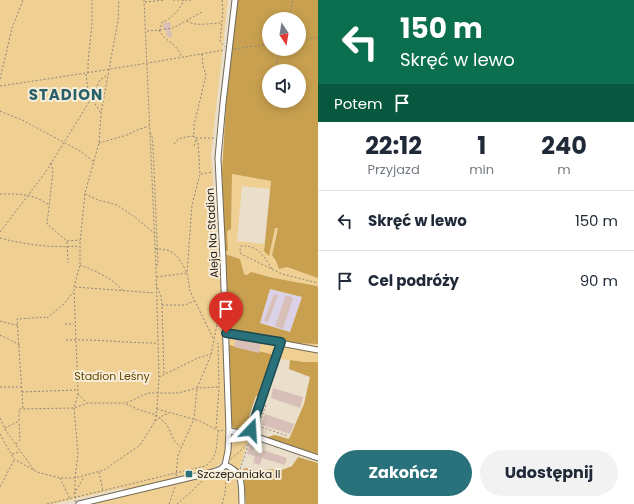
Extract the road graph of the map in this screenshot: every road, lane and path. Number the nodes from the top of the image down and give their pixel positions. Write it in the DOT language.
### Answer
graph roads {
  1 [pos="23,0"];
  2 [pos="92,0"];
  3 [pos="119,0"];
  4 [pos="144,0"];
  5 [pos="165,0"];
  6 [pos="173,0"];
  7 [pos="184,0"];
  8 [pos="193,0"];
  9 [pos="222,0"];
  10 [pos="235,0"];
  11 [pos="293,0"];
  12 [pos="144,3"];
  13 [pos="202,12"];
  14 [pos="290,12"];
  15 [pos="186,20"];
  16 [pos="222,23"];
  17 [pos="159,30"];
  18 [pos="146,31"];
  19 [pos="318,37"];
  20 [pos="306,39"];
  21 [pos="262,45"];
  22 [pos="229,49"];
  23 [pos="202,54"];
  24 [pos="181,57"];
  25 [pos="147,62"];
  26 [pos="109,69"];
  27 [pos="88,73"];
  28 [pos="86,74"];
  29 [pos="108,74"];
  30 [pos="0,79"];
  31 [pos="0,86"];
  32 [pos="91,100"];
  33 [pos="0,111"];
  34 [pos="101,113"];
  35 [pos="150,126"];
  36 [pos="150,132"];
  37 [pos="195,138"];
  38 [pos="216,138"];
  39 [pos="64,143"];
  40 [pos="98,143"];
  41 [pos="174,144"];
  42 [pos="194,146"];
  43 [pos="94,161"];
  44 [pos="51,163"];
  45 [pos="215,172"];
  46 [pos="200,174"];
  47 [pos="0,194"];
  48 [pos="28,194"];
  49 [pos="85,194"];
  50 [pos="49,205"];
  51 [pos="0,232"];
  52 [pos="154,234"];
  53 [pos="0,238"];
  54 [pos="80,240"];
  55 [pos="67,241"];
  56 [pos="80,246"];
  57 [pos="67,247"];
  58 [pos="157,249"];
  59 [pos="155,250"];
  60 [pos="68,263"];
  61 [pos="80,265"];
  62 [pos="156,268"];
  63 [pos="272,268"];
  64 [pos="187,273"];
  65 [pos="156,277"];
  66 [pos="318,283"];
  67 [pos="156,284"];
  68 [pos="74,287"];
  69 [pos="73,291"];
  70 [pos="123,291"];
  71 [pos="156,293"];
  72 [pos="195,300"];
  73 [pos="220,304"];
  74 [pos="162,305"];
  75 [pos="0,321"];
  76 [pos="65,324"];
  77 [pos="75,324"];
  78 [pos="18,326"];
  79 [pos="226,333"];
  80 [pos="0,335"];
  81 [pos="66,340"];
  82 [pos="76,340"];
  83 [pos="214,340"];
  84 [pos="281,342"];
  85 [pos="158,343"];
  86 [pos="214,343"];
  87 [pos="19,345"];
  88 [pos="318,350"];
  89 [pos="211,354"];
  90 [pos="164,375"];
  91 [pos="159,377"];
  92 [pos="0,387"];
  93 [pos="22,387"];
  94 [pos="219,387"];
  95 [pos="198,388"];
  96 [pos="78,390"];
  97 [pos="22,392"];
  98 [pos="159,393"];
  99 [pos="78,394"];
  100 [pos="88,403"];
  101 [pos="126,403"];
  102 [pos="266,404"];
  103 [pos="74,408"];
  104 [pos="157,408"];
  105 [pos="23,409"];
  106 [pos="170,412"];
  107 [pos="156,415"];
  108 [pos="159,417"];
  109 [pos="0,418"];
  110 [pos="194,419"];
  111 [pos="19,421"];
  112 [pos="155,421"];
  113 [pos="256,425"];
  114 [pos="5,428"];
  115 [pos="216,428"];
  116 [pos="219,431"];
  117 [pos="229,431"];
  118 [pos="0,434"];
  119 [pos="250,434"];
  120 [pos="288,436"];
  121 [pos="3,441"];
  122 [pos="0,442"];
  123 [pos="16,444"];
  124 [pos="181,447"];
  125 [pos="21,452"];
  126 [pos="11,454"];
  127 [pos="318,458"];
  128 [pos="14,459"];
  129 [pos="226,466"];
  130 [pos="34,470"];
  131 [pos="240,470"];
  132 [pos="99,472"];
  133 [pos="209,473"];
  134 [pos="176,474"];
  135 [pos="84,477"];
  136 [pos="60,478"];
  137 [pos="75,478"];
  138 [pos="176,483"];
  139 [pos="0,487"];
  140 [pos="103,491"];
  141 [pos="74,494"];
  142 [pos="74,498"];
  143 [pos="70,499"];
  144 [pos="47,504"];
  145 [pos="75,504"];
  146 [pos="79,504"];
  147 [pos="170,504"];
  148 [pos="177,504"];
  149 [pos="222,504"];
  150 [pos="242,504"];
  1 -- 30 [label="path"];
  2 -- 27 [label="path"];
  3 -- 26 [label="path"];
  4 -- 12 [label="path"];
  5 -- 12 [label="path"];
  6 -- 7 [label="path"];
  7 -- 8 [label="path"];
  7 -- 17 [label="path"];
  9 -- 16 [label="path"];
  10 -- 22 [label="street, Aleja Na Stadion"];
  11 -- 14 [label="path"];
  12 -- 18 [label="path"];
  13 -- 15 [label="path"];
  15 -- 16 [label="path"];
  15 -- 17 [label="path"];
  16 -- 22 [label="path"];
  17 -- 18 [label="path"];
  17 -- 24 [label="path"];
  18 -- 25 [label="path"];
  19 -- 20 [label="path"];
  21 -- 22 [label="path"];
  22 -- 23 [label="path"];
  22 -- 79 [label="street, Aleja Na Stadion"];
  23 -- 24 [label="path"];
  23 -- 37 [label="path"];
  24 -- 25 [label="path"];
  25 -- 26 [label="path"];
  25 -- 35 [label="path"];
  26 -- 27 [label="path"];
  26 -- 29 [label="path"];
  27 -- 28 [label="path"];
  28 -- 31 [label="path"];
  28 -- 32 [label="path"];
  29 -- 32 [label="path"];
  29 -- 34 [label="path"];
  32 -- 34 [label="path"];
  32 -- 39 [label="path"];
  33 -- 39 [label="path"];
  34 -- 40 [label="path"];
  35 -- 36 [label="path"];
  35 -- 40 [label="path"];
  36 -- 52 [label="path"];
  36 -- 58 [label="path"];
  37 -- 38 [label="path"];
  37 -- 41 [label="path"];
  37 -- 42 [label="path"];
  37 -- 46 [label="path"];
  39 -- 43 [label="path"];
  39 -- 44 [label="path"];
  40 -- 43 [label="path"];
  43 -- 49 [label="path"];
  44 -- 48 [label="path"];
  44 -- 50 [label="path"];
  45 -- 46 [label="path"];
  46 -- 64 [label="path"];
  47 -- 48 [label="path"];
  48 -- 50 [label="path"];
  48 -- 51 [label="path"];
  49 -- 52 [label="path"];
  49 -- 54 [label="path"];
  50 -- 55 [label="path"];
  52 -- 59 [label="path"];
  53 -- 57 [label="path"];
  54 -- 55 [label="path"];
  54 -- 56 [label="path"];
  55 -- 57 [label="path"];
  56 -- 57 [label="path"];
  56 -- 61 [label="path"];
  57 -- 60 [label="path"];
  58 -- 59 [label="path"];
  58 -- 62 [label="path"];
  58 -- 64 [label="path"];
  59 -- 62 [label="path"];
  61 -- 68 [label="path"];
  61 -- 70 [label="path"];
  62 -- 65 [label="path"];
  63 -- 63 [label="path"];
  63 -- 66 [label="path"];
  64 -- 65 [label="path"];
  64 -- 72 [label="path"];
  65 -- 67 [label="path"];
  67 -- 71 [label="path"];
  67 -- 74 [label="path"];
  68 -- 69 [label="path"];
  68 -- 70 [label="path"];
  69 -- 77 [label="path"];
  69 -- 78 [label="path"];
  70 -- 71 [label="path"];
  71 -- 85 [label="path"];
  72 -- 74 [label="path"];
  72 -- 83 [label="path"];
  73 -- 83 [label="path"];
  74 -- 90 [label="path"];
  75 -- 78 [label="path"];
  76 -- 77 [label="path"];
  77 -- 82 [label="path"];
  78 -- 87 [label="path"];
  79 -- 84 [label="street"];
  79 -- 117 [label="street, Aleja Na Stadion"];
  80 -- 87 [label="path"];
  81 -- 82 [label="path"];
  82 -- 85 [label="path"];
  82 -- 96 [label="path"];
  83 -- 86 [label="path"];
  84 -- 88 [label="street"];
  84 -- 113 [label="street"];
  85 -- 91 [label="path"];
  86 -- 89 [label="path"];
  86 -- 94 [label="path"];
  87 -- 93 [label="path"];
  89 -- 90 [label="path"];
  89 -- 95 [label="path"];
  90 -- 91 [label="path"];
  91 -- 98 [label="path"];
  92 -- 93 [label="path"];
  93 -- 97 [label="path"];
  94 -- 95 [label="path"];
  94 -- 115 [label="path"];
  95 -- 98 [label="path"];
  95 -- 110 [label="path"];
  96 -- 97 [label="path"];
  96 -- 99 [label="path"];
  97 -- 105 [label="path"];
  98 -- 101 [label="path"];
  98 -- 104 [label="path"];
  99 -- 100 [label="path"];
  99 -- 103 [label="path"];
  100 -- 101 [label="path"];
  100 -- 103 [label="path"];
  101 -- 107 [label="path"];
  102 -- 113 [label="path"];
  103 -- 105 [label="path"];
  103 -- 137 [label="path"];
  104 -- 106 [label="path"];
  104 -- 107 [label="path"];
  105 -- 111 [label="path"];
  106 -- 108 [label="path"];
  106 -- 110 [label="path"];
  107 -- 108 [label="path"];
  107 -- 112 [label="path"];
  108 -- 112 [label="path"];
  108 -- 124 [label="path"];
  109 -- 114 [label="path"];
  110 -- 115 [label="path"];
  110 -- 124 [label="path"];
  111 -- 114 [label="path"];
  111 -- 123 [label="path"];
  112 -- 132 [label="path"];
  113 -- 119 [label="street"];
  113 -- 120 [label="path"];
  114 -- 123 [label="path"];
  115 -- 116 [label="path"];
  116 -- 117 [label="path"];
  116 -- 134 [label="path"];
  117 -- 119 [label="street"];
  117 -- 129 [label="street, Aleja Na Stadion"];
  118 -- 121 [label="path"];
  119 -- 127 [label="street"];
  119 -- 131 [label="path"];
  121 -- 122 [label="path"];
  121 -- 126 [label="path"];
  123 -- 125 [label="path"];
  124 -- 134 [label="path"];
  125 -- 126 [label="path"];
  125 -- 130 [label="path"];
  126 -- 128 [label="path"];
  128 -- 130 [label="path"];
  128 -- 139 [label="path"];
  129 -- 133 [label="street"];
  129 -- 149 [label="path"];
  129 -- 150 [label="street"];
  130 -- 136 [label="path"];
  132 -- 135 [label="path"];
  132 -- 140 [label="path"];
  133 -- 138 [label="street"];
  133 -- 148 [label="path"];
  134 -- 138 [label="path"];
  134 -- 140 [label="path"];
  135 -- 137 [label="path"];
  135 -- 141 [label="path"];
  136 -- 137 [label="path"];
  136 -- 143 [label="path"];
  137 -- 141 [label="path"];
  138 -- 146 [label="street"];
  138 -- 147 [label="path"];
  140 -- 142 [label="path"];
  141 -- 142 [label="path"];
  142 -- 143 [label="path"];
  142 -- 145 [label="path"];
  143 -- 144 [label="path"];
}
